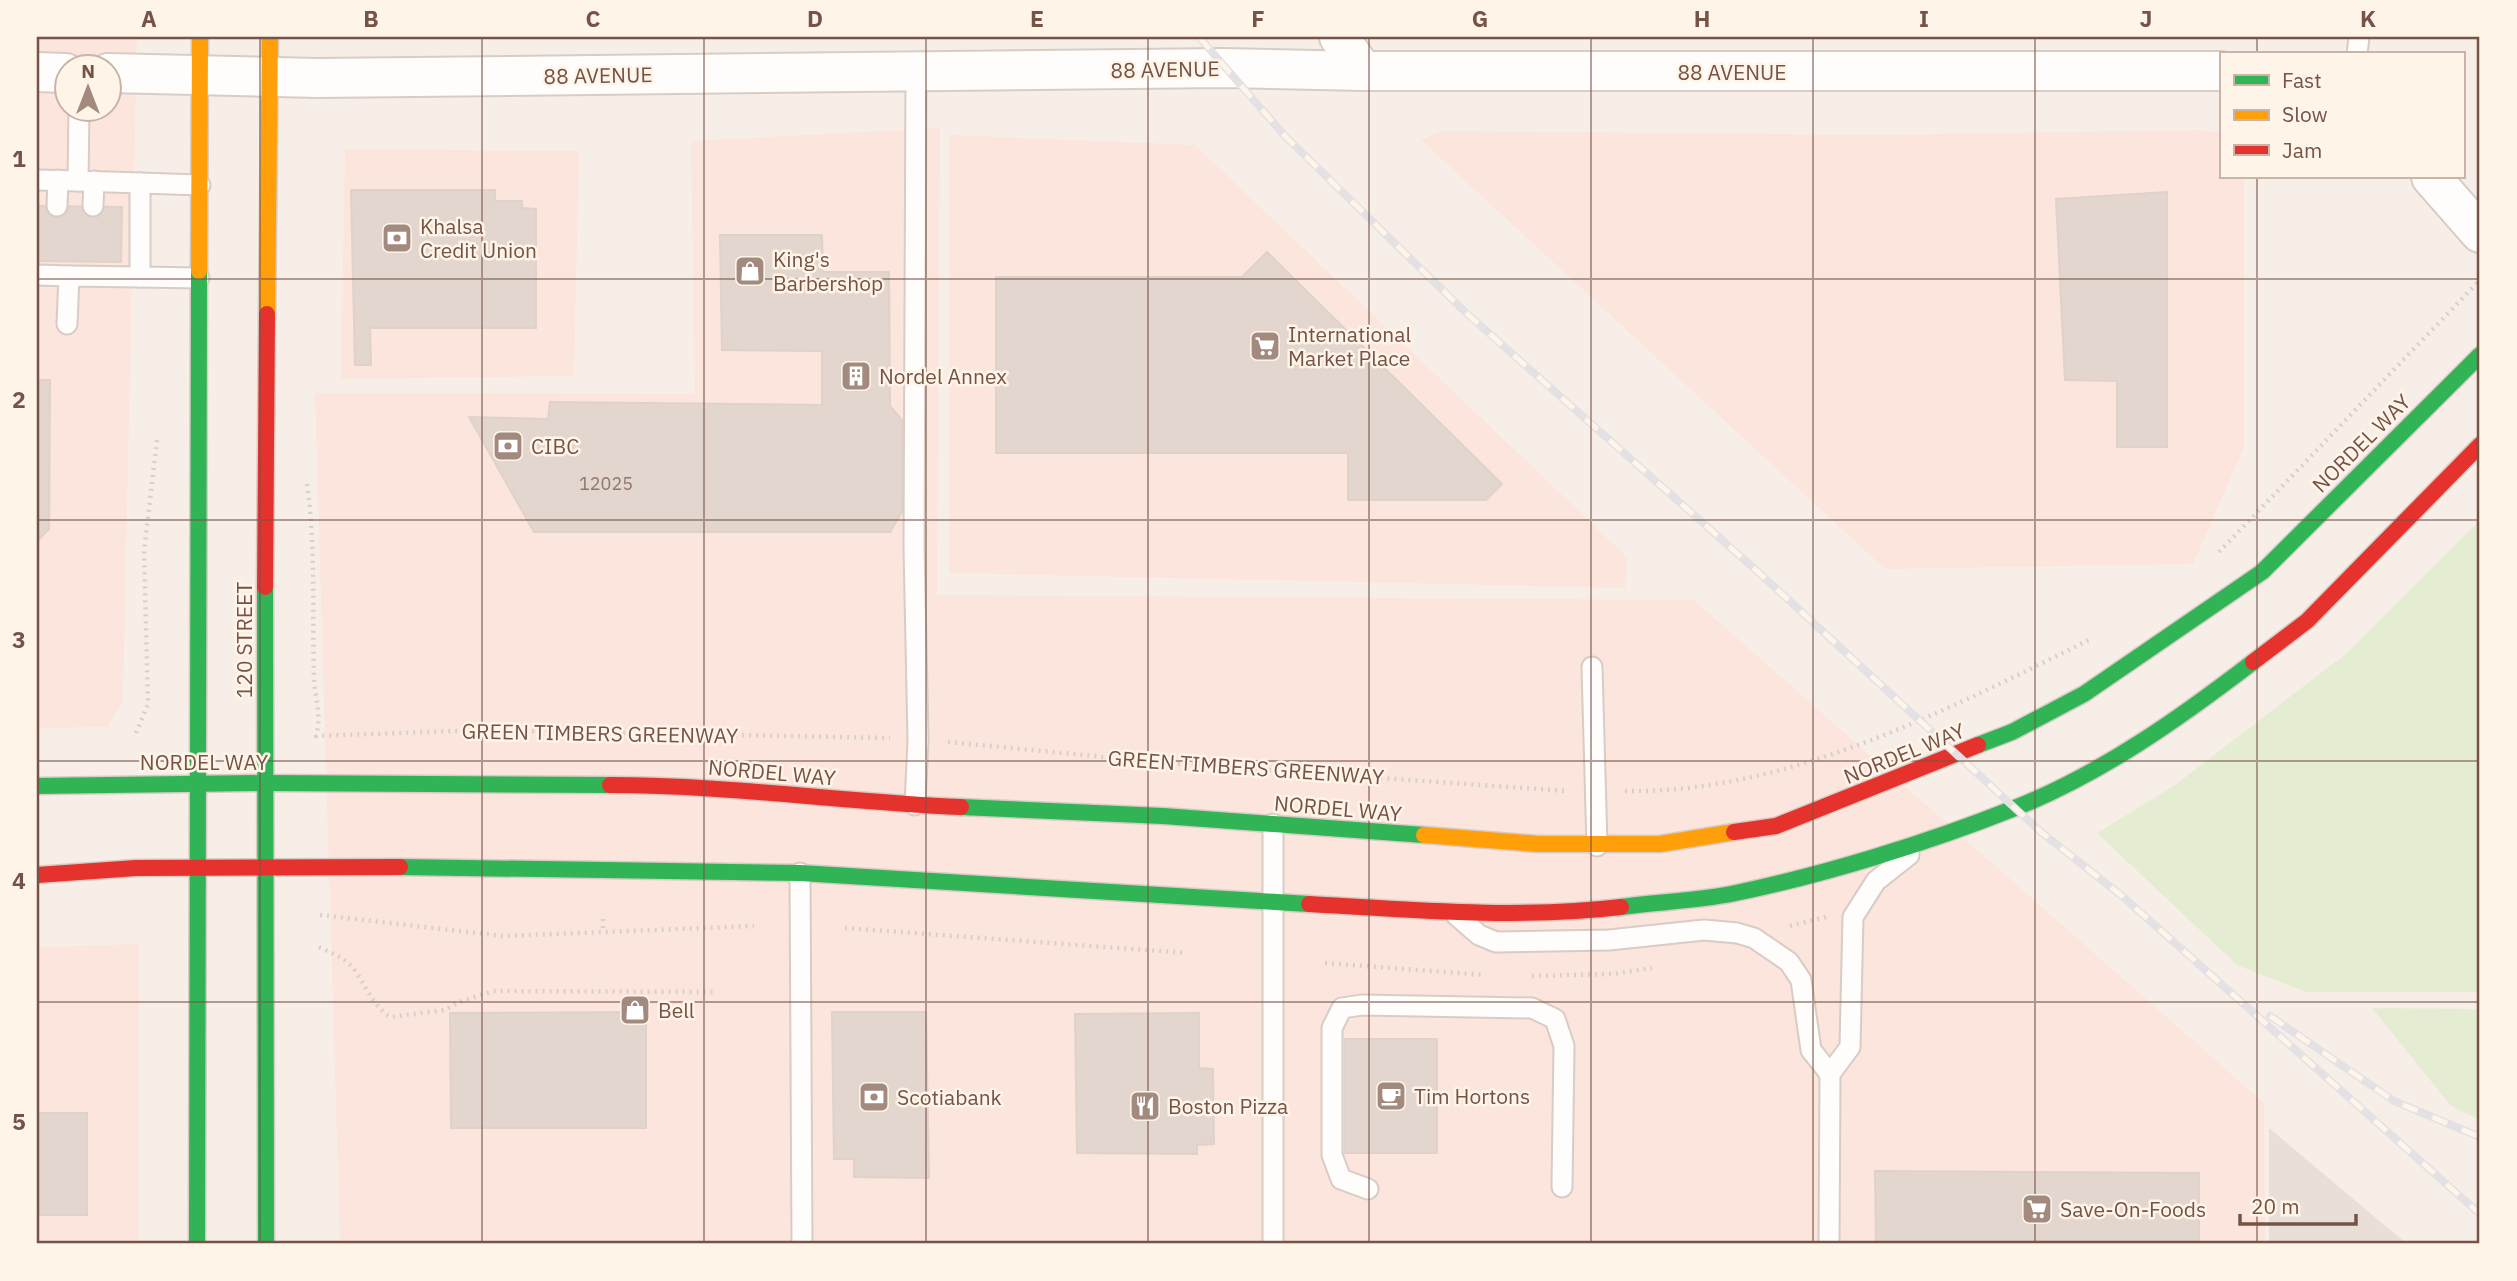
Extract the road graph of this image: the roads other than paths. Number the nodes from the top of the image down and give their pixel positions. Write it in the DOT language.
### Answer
graph roads {
  1 [pos="200,37"];
  2 [pos="270,37"];
  3 [pos="1339,37"];
  4 [pos="916,71"];
  5 [pos="1363,71"];
  6 [pos="2220,71"];
  7 [pos="122,74"];
  8 [pos="200,77"];
  9 [pos="269,78"];
  10 [pos="80,122"];
  11 [pos="2432,178"];
  12 [pos="37,180"];
  13 [pos="58,180"];
  14 [pos="86,181"];
  15 [pos="140,183"];
  16 [pos="200,185"];
  17 [pos="57,206"];
  18 [pos="93,206"];
  19 [pos="2480,233"];
  20 [pos="55,272"];
  21 [pos="140,277"];
  22 [pos="200,278"];
  23 [pos="67,324"];
  24 [pos="2480,355"];
  25 [pos="2480,445"];
  26 [pos="1592,667"];
  27 [pos="265,783"];
  28 [pos="199,784"];
  29 [pos="37,786"];
  30 [pos="915,805"];
  31 [pos="1273,824"];
  32 [pos="1934,836"];
  33 [pos="1597,845"];
  34 [pos="198,868"];
  35 [pos="265,868"];
  36 [pos="800,873"];
  37 [pos="37,874"];
  38 [pos="1271,902"];
  39 [pos="1453,912"];
  40 [pos="1830,1074"];
  41 [pos="1562,1186"];
  42 [pos="1368,1189"];
  43 [pos="197,1244"];
  44 [pos="266,1244"];
  45 [pos="802,1244"];
  46 [pos="1273,1244"];
  47 [pos="1829,1244"];
  1 -- 8 [label="main road, 120 STREET"];
  2 -- 9 [label="main road, 120 STREET"];
  3 -- 5 [label="street"];
  4 -- 5 [label="street, 88 AVENUE"];
  4 -- 9 [label="street, 88 AVENUE"];
  4 -- 30 [label="lane"];
  5 -- 6 [label="street, 88 AVENUE"];
  7 -- 8 [label="street, 88 AVENUE"];
  8 -- 9 [label="street, 88 AVENUE"];
  8 -- 16 [label="main road, 120 STREET"];
  9 -- 27 [label="main road, 120 STREET"];
  10 -- 14 [label="lane"];
  11 -- 19 [label="street"];
  12 -- 13 [label="lane"];
  13 -- 14 [label="lane"];
  13 -- 17 [label="lane"];
  14 -- 15 [label="lane"];
  14 -- 18 [label="lane"];
  15 -- 16 [label="lane"];
  15 -- 21 [label="lane"];
  16 -- 22 [label="main road, 120 STREET"];
  20 -- 21 [label="lane"];
  20 -- 23 [label="lane"];
  21 -- 22 [label="lane"];
  22 -- 28 [label="main road, 120 STREET"];
  24 -- 33 [label="main road, NORDEL WAY"];
  25 -- 32 [label="main road"];
  26 -- 33 [label="lane"];
  27 -- 28 [label="main road, NORDEL WAY"];
  27 -- 30 [label="main road, NORDEL WAY"];
  27 -- 35 [label="main road, 120 STREET"];
  28 -- 29 [label="main road, NORDEL WAY"];
  28 -- 34 [label="main road, 120 STREET"];
  30 -- 31 [label="main road, NORDEL WAY"];
  31 -- 33 [label="main road, NORDEL WAY"];
  31 -- 38 [label="lane"];
  32 -- 39 [label="main road"];
  32 -- 40 [label="lane"];
  34 -- 35 [label="main road"];
  34 -- 37 [label="main road"];
  34 -- 43 [label="main road, 120 STREET"];
  35 -- 36 [label="main road"];
  35 -- 44 [label="main road, 120 STREET"];
  36 -- 38 [label="main road"];
  36 -- 45 [label="lane"];
  38 -- 39 [label="main road"];
  38 -- 46 [label="lane"];
  39 -- 40 [label="lane"];
  40 -- 47 [label="lane"];
  41 -- 42 [label="lane"];
}
